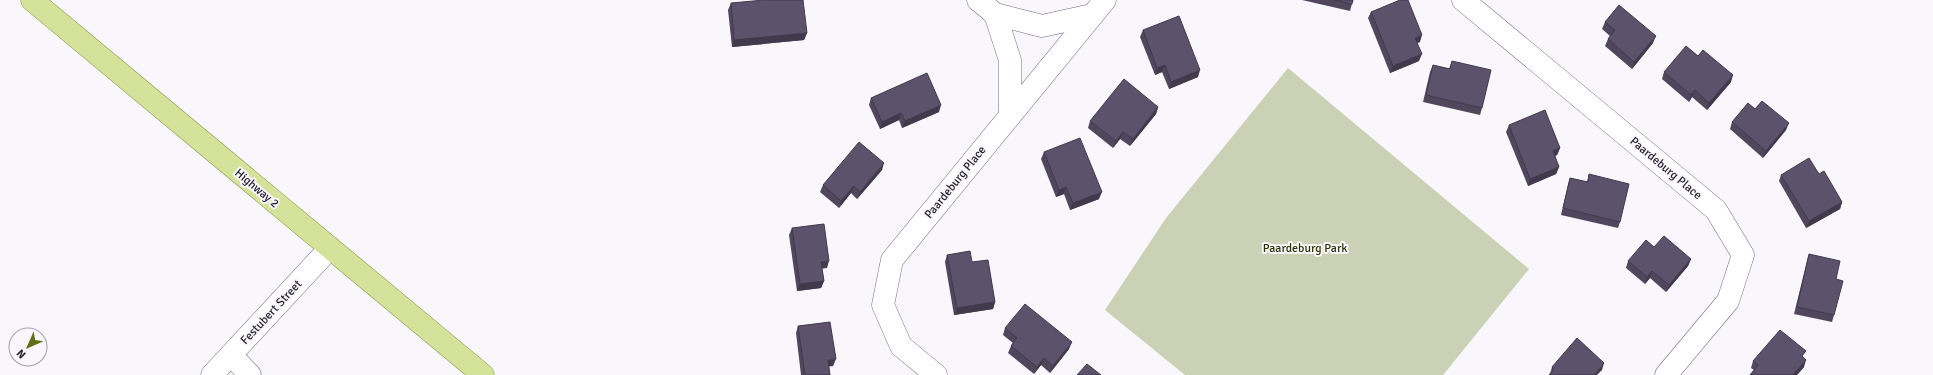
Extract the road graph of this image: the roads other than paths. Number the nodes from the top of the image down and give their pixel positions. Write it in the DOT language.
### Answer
graph roads {
  1 [pos="32,0"];
  2 [pos="978,0"];
  3 [pos="1463,0"];
  4 [pos="1099,8"];
  5 [pos="995,14"];
  6 [pos="1010,115"];
  7 [pos="330,248"];
  8 [pos="231,355"];
  9 [pos="212,375"];
  10 [pos="250,375"];
  11 [pos="483,375"];
  12 [pos="936,375"];
  13 [pos="1666,375"];
  1 -- 7 [label="main road, Highway 2"];
  2 -- 5 [label="street"];
  3 -- 13 [label="street, Paardeburg Place"];
  4 -- 5 [label="street"];
  4 -- 6 [label="street, Paardeburg Place"];
  5 -- 6 [label="street"];
  6 -- 12 [label="street, Paardeburg Place"];
  7 -- 8 [label="street, Festubert Street"];
  7 -- 11 [label="main road, Highway 2"];
  8 -- 9 [label="street, Festubert Street"];
  8 -- 10 [label="street"];
}
